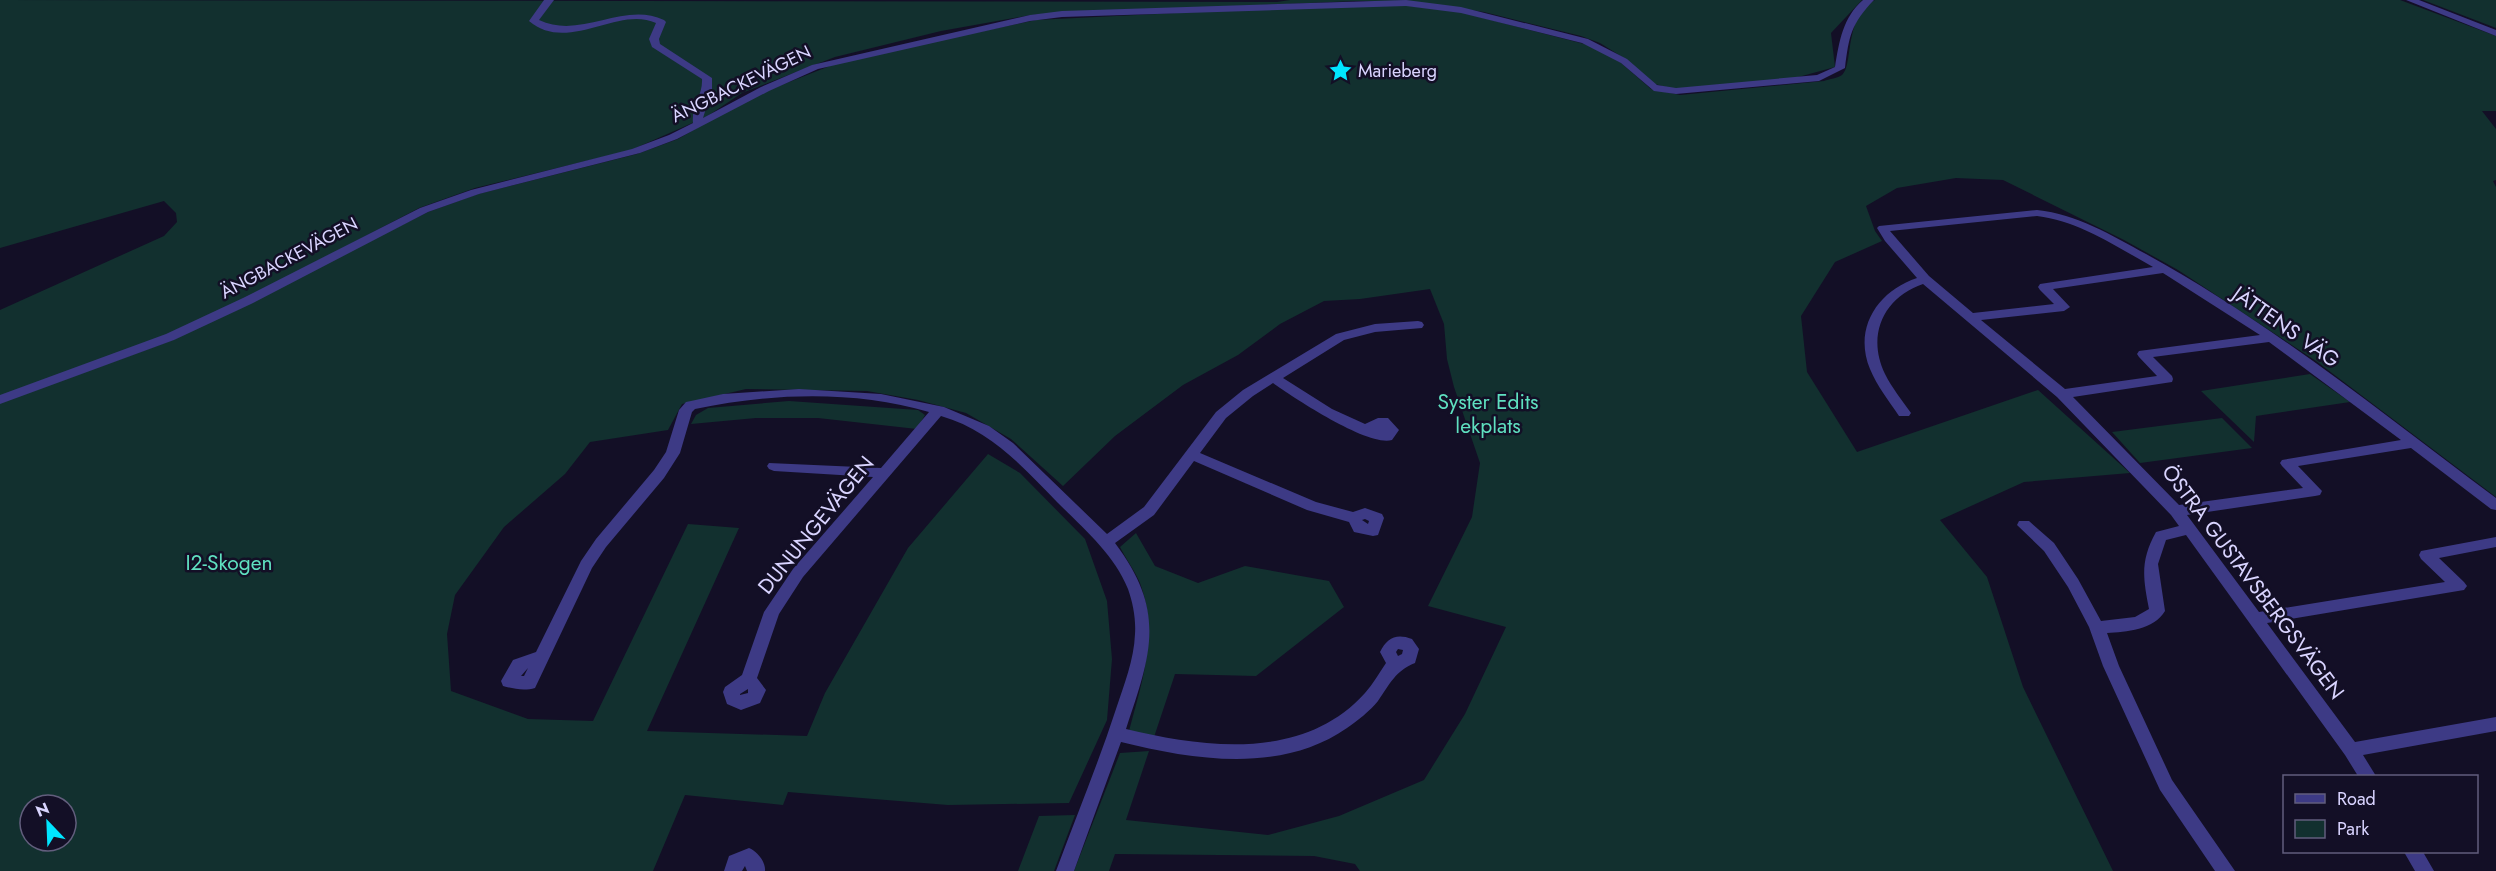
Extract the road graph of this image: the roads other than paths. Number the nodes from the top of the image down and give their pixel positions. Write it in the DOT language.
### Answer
graph roads {
  1 [pos="549,0"];
  2 [pos="1869,0"];
  3 [pos="2411,0"];
  4 [pos="2496,33"];
  5 [pos="698,124"];
  6 [pos="1883,228"];
  7 [pos="2166,269"];
  8 [pos="1925,279"];
  9 [pos="1970,317"];
  10 [pos="1418,325"];
  11 [pos="2269,338"];
  12 [pos="1273,377"];
  13 [pos="2062,394"];
  14 [pos="0,400"];
  15 [pos="939,410"];
  16 [pos="1904,412"];
  17 [pos="1365,430"];
  18 [pos="2412,443"];
  19 [pos="1190,454"];
  20 [pos="774,466"];
  21 [pos="884,473"];
  22 [pos="2496,505"];
  23 [pos="2176,511"];
  24 [pos="1354,518"];
  25 [pos="2024,525"];
  26 [pos="2188,529"];
  27 [pos="1107,541"];
  28 [pos="2496,542"];
  29 [pos="2256,619"];
  30 [pos="2097,627"];
  31 [pos="541,657"];
  32 [pos="1395,664"];
  33 [pos="749,679"];
  34 [pos="2496,724"];
  35 [pos="1117,734"];
  36 [pos="2351,750"];
  37 [pos="2366,775"];
  38 [pos="2414,853"];
  39 [pos="733,871"];
  40 [pos="756,871"];
  41 [pos="1065,871"];
  42 [pos="2226,871"];
  43 [pos="2425,871"];
  1 -- 5 [label="street"];
  2 -- 5 [label="street, ÄNGBACKEVÄGEN"];
  3 -- 4 [label="street"];
  5 -- 14 [label="street, ÄNGBACKEVÄGEN"];
  6 -- 7 [label="street, JÄTTENS VÄG"];
  6 -- 8 [label="street, ÖSTRA GUSTAVSBERGSVÄGEN"];
  7 -- 9 [label="street"];
  7 -- 11 [label="street, JÄTTENS VÄG"];
  8 -- 9 [label="street, ÖSTRA GUSTAVSBERGSVÄGEN"];
  8 -- 16 [label="street"];
  9 -- 13 [label="street, ÖSTRA GUSTAVSBERGSVÄGEN"];
  10 -- 12 [label="street"];
  11 -- 13 [label="street"];
  11 -- 18 [label="street, JÄTTENS VÄG"];
  12 -- 17 [label="street"];
  12 -- 19 [label="street"];
  13 -- 23 [label="street, ÖSTRA GUSTAVSBERGSVÄGEN"];
  15 -- 21 [label="street, DUNUNGEVÄGEN"];
  15 -- 27 [label="street"];
  15 -- 31 [label="street"];
  18 -- 22 [label="street, JÄTTENS VÄG"];
  18 -- 23 [label="street"];
  19 -- 24 [label="street"];
  19 -- 27 [label="street"];
  20 -- 21 [label="street"];
  21 -- 33 [label="street, DUNUNGEVÄGEN"];
  23 -- 26 [label="street, ÖSTRA GUSTAVSBERGSVÄGEN"];
  25 -- 30 [label="street"];
  26 -- 29 [label="street, ÖSTRA GUSTAVSBERGSVÄGEN"];
  26 -- 30 [label="street"];
  27 -- 35 [label="street"];
  28 -- 29 [label="street"];
  29 -- 36 [label="street, ÖSTRA GUSTAVSBERGSVÄGEN"];
  30 -- 42 [label="street"];
  32 -- 35 [label="street"];
  34 -- 36 [label="street"];
  35 -- 41 [label="street"];
  36 -- 37 [label="street, ÖSTRA GUSTAVSBERGSVÄGEN"];
  38 -- 43 [label="street"];
  39 -- 40 [label="street"];
}
